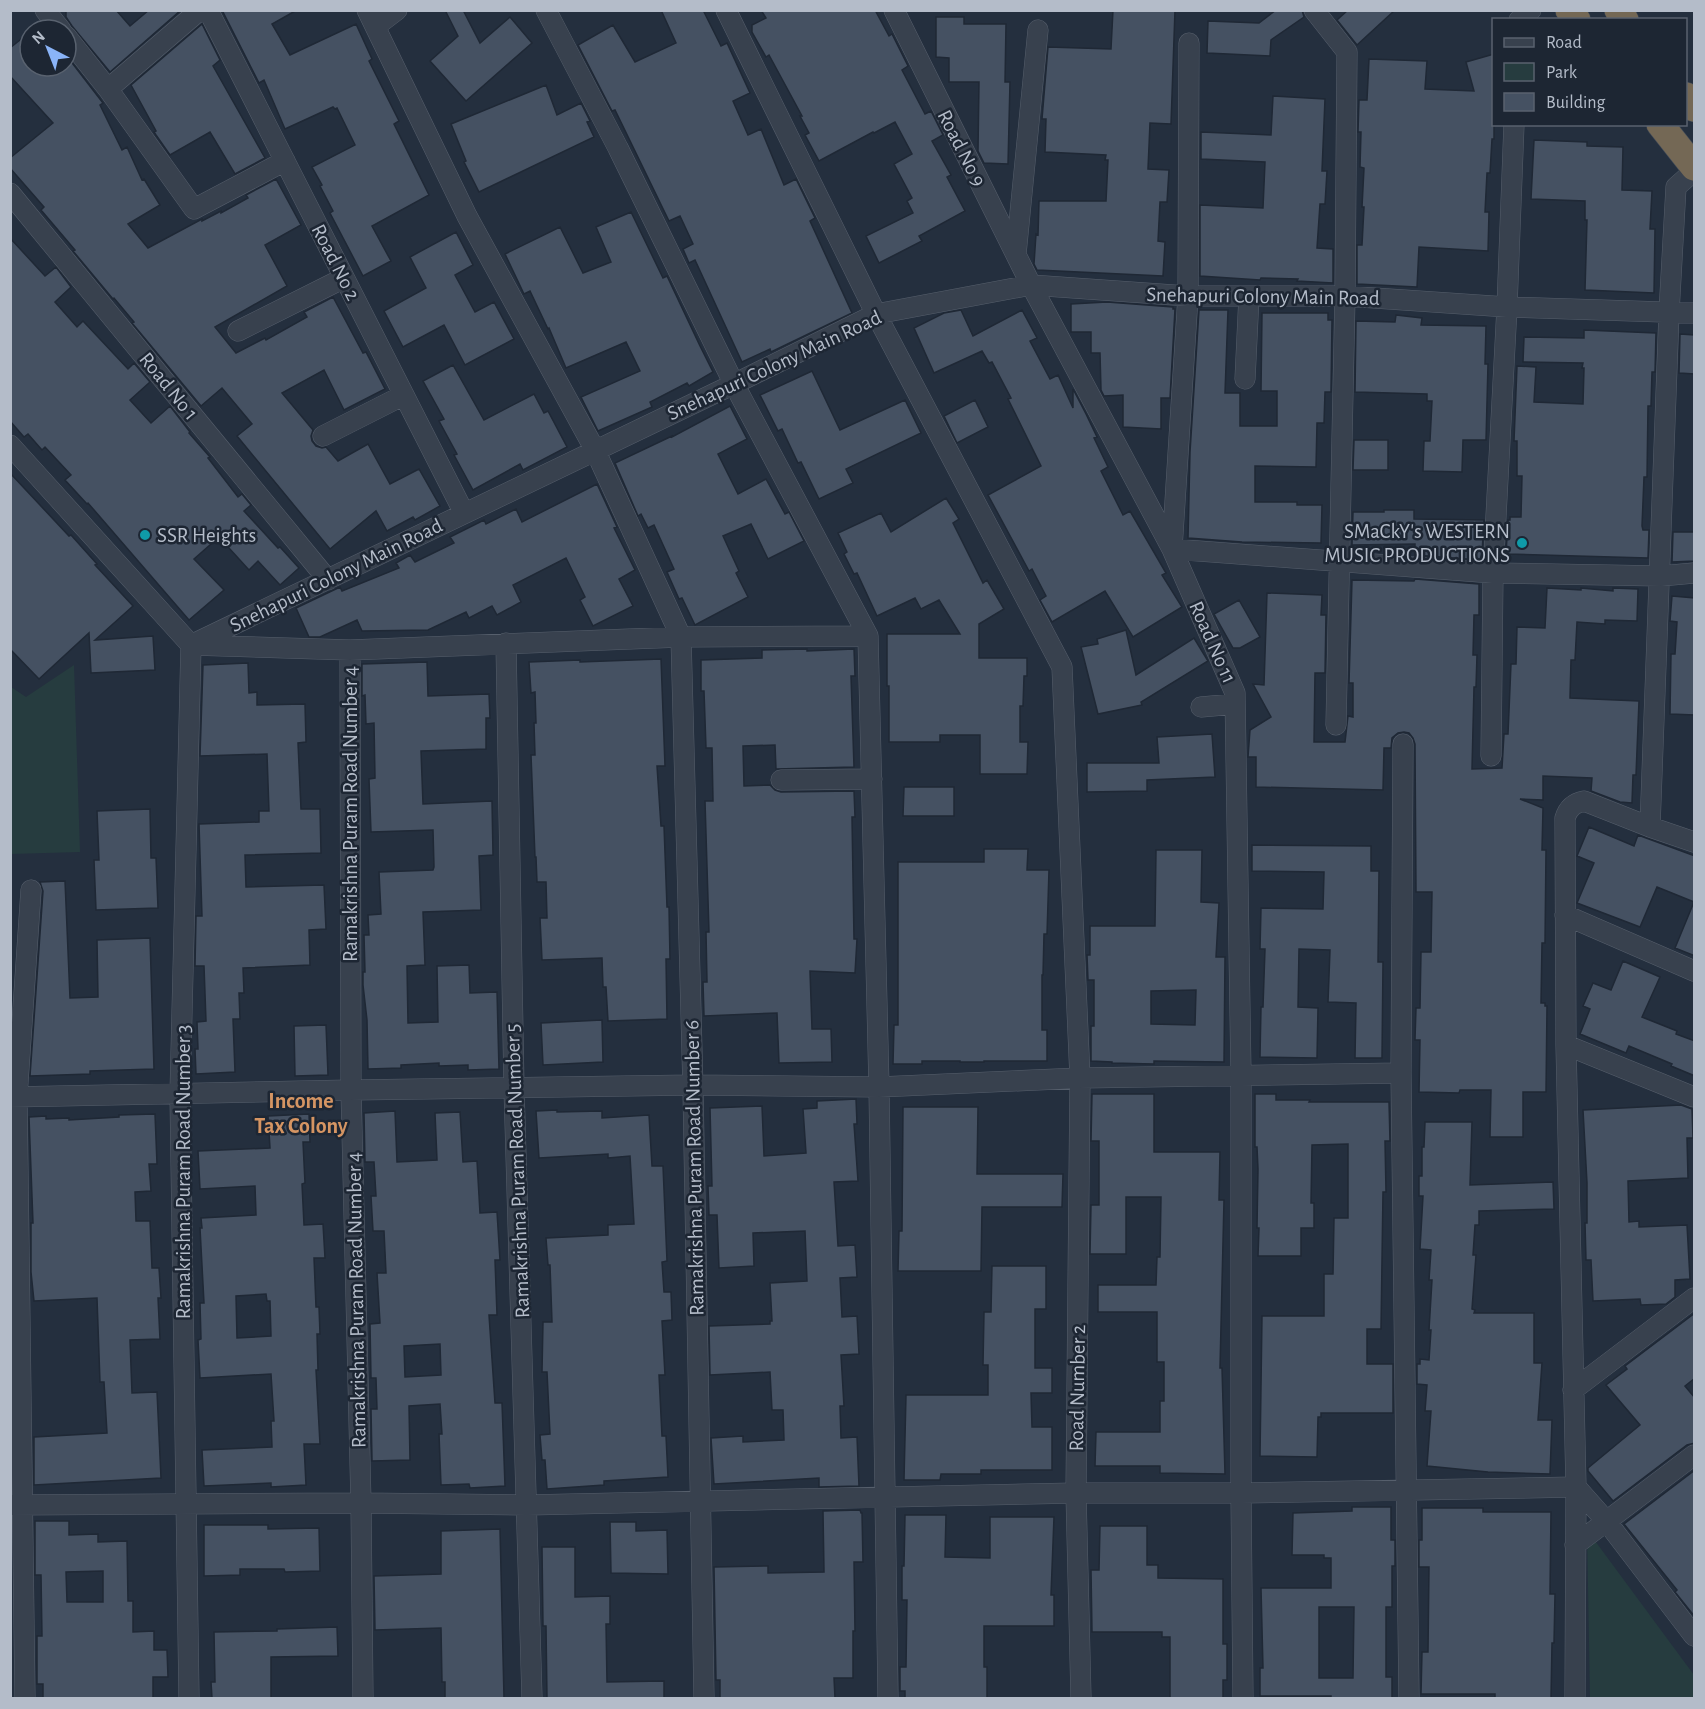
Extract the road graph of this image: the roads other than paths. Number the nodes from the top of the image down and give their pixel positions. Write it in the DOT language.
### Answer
graph roads {
  1 [pos="200,10"];
  2 [pos="208,10"];
  3 [pos="397,10"];
  4 [pos="546,10"];
  5 [pos="726,10"];
  6 [pos="894,10"];
  7 [pos="1314,10"];
  8 [pos="371,18"];
  9 [pos="1038,30"];
  10 [pos="1189,43"];
  11 [pos="78,51"];
  12 [pos="108,89"];
  13 [pos="1514,126"];
  14 [pos="1662,126"];
  15 [pos="285,161"];
  16 [pos="1695,169"];
  17 [pos="10,193"];
  18 [pos="1016,254"];
  19 [pos="344,278"];
  20 [pos="1031,285"];
  21 [pos="1188,296"];
  22 [pos="1249,296"];
  23 [pos="1346,296"];
  24 [pos="1507,307"];
  25 [pos="1669,313"];
  26 [pos="1695,313"];
  27 [pos="876,314"];
  28 [pos="238,331"];
  29 [pos="1245,379"];
  30 [pos="734,384"];
  31 [pos="404,395"];
  32 [pos="323,436"];
  33 [pos="10,445"];
  34 [pos="595,450"];
  35 [pos="464,513"];
  36 [pos="1172,549"];
  37 [pos="1339,561"];
  38 [pos="1493,573"];
  39 [pos="1695,573"];
  40 [pos="1661,576"];
  41 [pos="328,580"];
  42 [pos="868,636"];
  43 [pos="681,637"];
  44 [pos="506,643"];
  45 [pos="190,645"];
  46 [pos="350,650"];
  47 [pos="1235,704"];
  48 [pos="1201,707"];
  49 [pos="1336,725"];
  50 [pos="1403,744"];
  51 [pos="1491,756"];
  52 [pos="872,779"];
  53 [pos="781,780"];
  54 [pos="1650,827"];
  55 [pos="1695,842"];
  56 [pos="31,890"];
  57 [pos="1564,915"];
  58 [pos="1695,971"];
  59 [pos="1566,1045"];
  60 [pos="1401,1073"];
  61 [pos="1241,1076"];
  62 [pos="1080,1078"];
  63 [pos="693,1085"];
  64 [pos="879,1087"];
  65 [pos="514,1088"];
  66 [pos="351,1090"];
  67 [pos="180,1094"];
  68 [pos="14,1097"];
  69 [pos="1695,1097"];
  70 [pos="1695,1298"];
  71 [pos="1573,1390"];
  72 [pos="1695,1455"];
  73 [pos="1576,1487"];
  74 [pos="1406,1491"];
  75 [pos="1076,1493"];
  76 [pos="1241,1493"];
  77 [pos="884,1496"];
  78 [pos="701,1501"];
  79 [pos="361,1503"];
  80 [pos="16,1505"];
  81 [pos="186,1505"];
  82 [pos="527,1505"];
  83 [pos="1606,1522"];
  84 [pos="1575,1545"];
  85 [pos="1695,1635"];
  86 [pos="25,1698"];
  87 [pos="189,1698"];
  88 [pos="363,1698"];
  89 [pos="532,1698"];
  90 [pos="704,1698"];
  91 [pos="888,1698"];
  92 [pos="1081,1698"];
  93 [pos="1243,1698"];
  94 [pos="1409,1698"];
  95 [pos="1575,1698"];
  1 -- 12 [label="street"];
  2 -- 15 [label="street, Road No 2"];
  3 -- 8 [label="street"];
  4 -- 30 [label="street"];
  5 -- 27 [label="street, Road Number 2"];
  6 -- 18 [label="street, Road No 9"];
  7 -- 23 [label="street"];
  8 -- 34 [label="street"];
  9 -- 18 [label="street"];
  10 -- 21 [label="street"];
  11 -- 12 [label="street"];
  12 -- 15 [label="street"];
  13 -- 24 [label="street"];
  14 -- 16 [label="highway"];
  15 -- 19 [label="street, Road No 2"];
  16 -- 25 [label="street"];
  17 -- 41 [label="street, Road No 1"];
  18 -- 20 [label="street, Road No 9"];
  19 -- 28 [label="street"];
  19 -- 31 [label="street, Road No 2"];
  20 -- 21 [label="street, Snehapuri Colony Main Road"];
  20 -- 27 [label="street, Snehapuri Colony Main Road"];
  20 -- 36 [label="street, Road No 11"];
  21 -- 22 [label="street, Snehapuri Colony Main Road"];
  21 -- 36 [label="street"];
  22 -- 23 [label="street, Snehapuri Colony Main Road"];
  22 -- 29 [label="street"];
  23 -- 24 [label="street, Snehapuri Colony Main Road"];
  23 -- 37 [label="street"];
  24 -- 25 [label="street, Snehapuri Colony Main Road"];
  24 -- 38 [label="street"];
  25 -- 26 [label="street, Snehapuri Colony Main Road"];
  25 -- 40 [label="street"];
  27 -- 30 [label="street, Snehapuri Colony Main Road"];
  27 -- 62 [label="street, Road Number 2"];
  30 -- 34 [label="street, Snehapuri Colony Main Road"];
  30 -- 42 [label="street"];
  31 -- 32 [label="street"];
  31 -- 35 [label="street, Road No 2"];
  33 -- 45 [label="street"];
  34 -- 35 [label="street, Snehapuri Colony Main Road"];
  34 -- 43 [label="street"];
  35 -- 41 [label="street, Snehapuri Colony Main Road"];
  36 -- 37 [label="street"];
  36 -- 47 [label="street, Road No 11"];
  37 -- 38 [label="street"];
  37 -- 49 [label="street"];
  38 -- 40 [label="street"];
  38 -- 51 [label="street"];
  39 -- 40 [label="street"];
  40 -- 54 [label="street"];
  41 -- 45 [label="street, Snehapuri Colony Main Road"];
  42 -- 43 [label="street"];
  42 -- 52 [label="street"];
  43 -- 44 [label="street"];
  43 -- 63 [label="street, Ramakrishna Puram Road Number 6"];
  44 -- 46 [label="street"];
  44 -- 65 [label="street, Ramakrishna Puram Road Number 5"];
  45 -- 46 [label="street"];
  45 -- 67 [label="street, Ramakrishna Puram Road Number 3"];
  46 -- 66 [label="street, Ramakrishna Puram Road Number 4"];
  47 -- 48 [label="street"];
  47 -- 61 [label="street, Road No 11"];
  50 -- 60 [label="street"];
  52 -- 53 [label="street"];
  52 -- 64 [label="street"];
  54 -- 55 [label="street"];
  54 -- 57 [label="street"];
  56 -- 68 [label="street"];
  57 -- 58 [label="street"];
  57 -- 59 [label="street"];
  59 -- 69 [label="street"];
  59 -- 71 [label="street"];
  60 -- 61 [label="street"];
  60 -- 74 [label="street"];
  61 -- 62 [label="street"];
  61 -- 76 [label="street, Road No 11"];
  62 -- 64 [label="street"];
  62 -- 75 [label="street, Road Number 2"];
  63 -- 64 [label="street"];
  63 -- 65 [label="street"];
  63 -- 78 [label="street, Ramakrishna Puram Road Number 6"];
  64 -- 77 [label="street"];
  65 -- 66 [label="street"];
  65 -- 82 [label="street, Ramakrishna Puram Road Number 5"];
  66 -- 67 [label="street"];
  66 -- 79 [label="street, Ramakrishna Puram Road Number 4"];
  67 -- 68 [label="street"];
  67 -- 81 [label="street, Ramakrishna Puram Road Number 3"];
  68 -- 80 [label="street"];
  70 -- 71 [label="street"];
  71 -- 73 [label="street"];
  72 -- 83 [label="street"];
  73 -- 74 [label="street"];
  73 -- 83 [label="street"];
  73 -- 84 [label="street"];
  74 -- 76 [label="street"];
  74 -- 94 [label="street"];
  75 -- 76 [label="street"];
  75 -- 77 [label="street"];
  75 -- 92 [label="street, Road Number 2"];
  76 -- 93 [label="street, Road No 11"];
  77 -- 78 [label="street"];
  77 -- 91 [label="street"];
  78 -- 82 [label="street"];
  78 -- 90 [label="street, Ramakrishna Puram Road Number 6"];
  79 -- 81 [label="street"];
  79 -- 82 [label="street"];
  79 -- 88 [label="street, Ramakrishna Puram Road Number 4"];
  80 -- 81 [label="street"];
  80 -- 86 [label="street"];
  81 -- 87 [label="street, Ramakrishna Puram Road Number 3"];
  82 -- 89 [label="street, Ramakrishna Puram Road Number 5"];
  83 -- 84 [label="street"];
  83 -- 85 [label="street"];
  84 -- 95 [label="street"];
}
